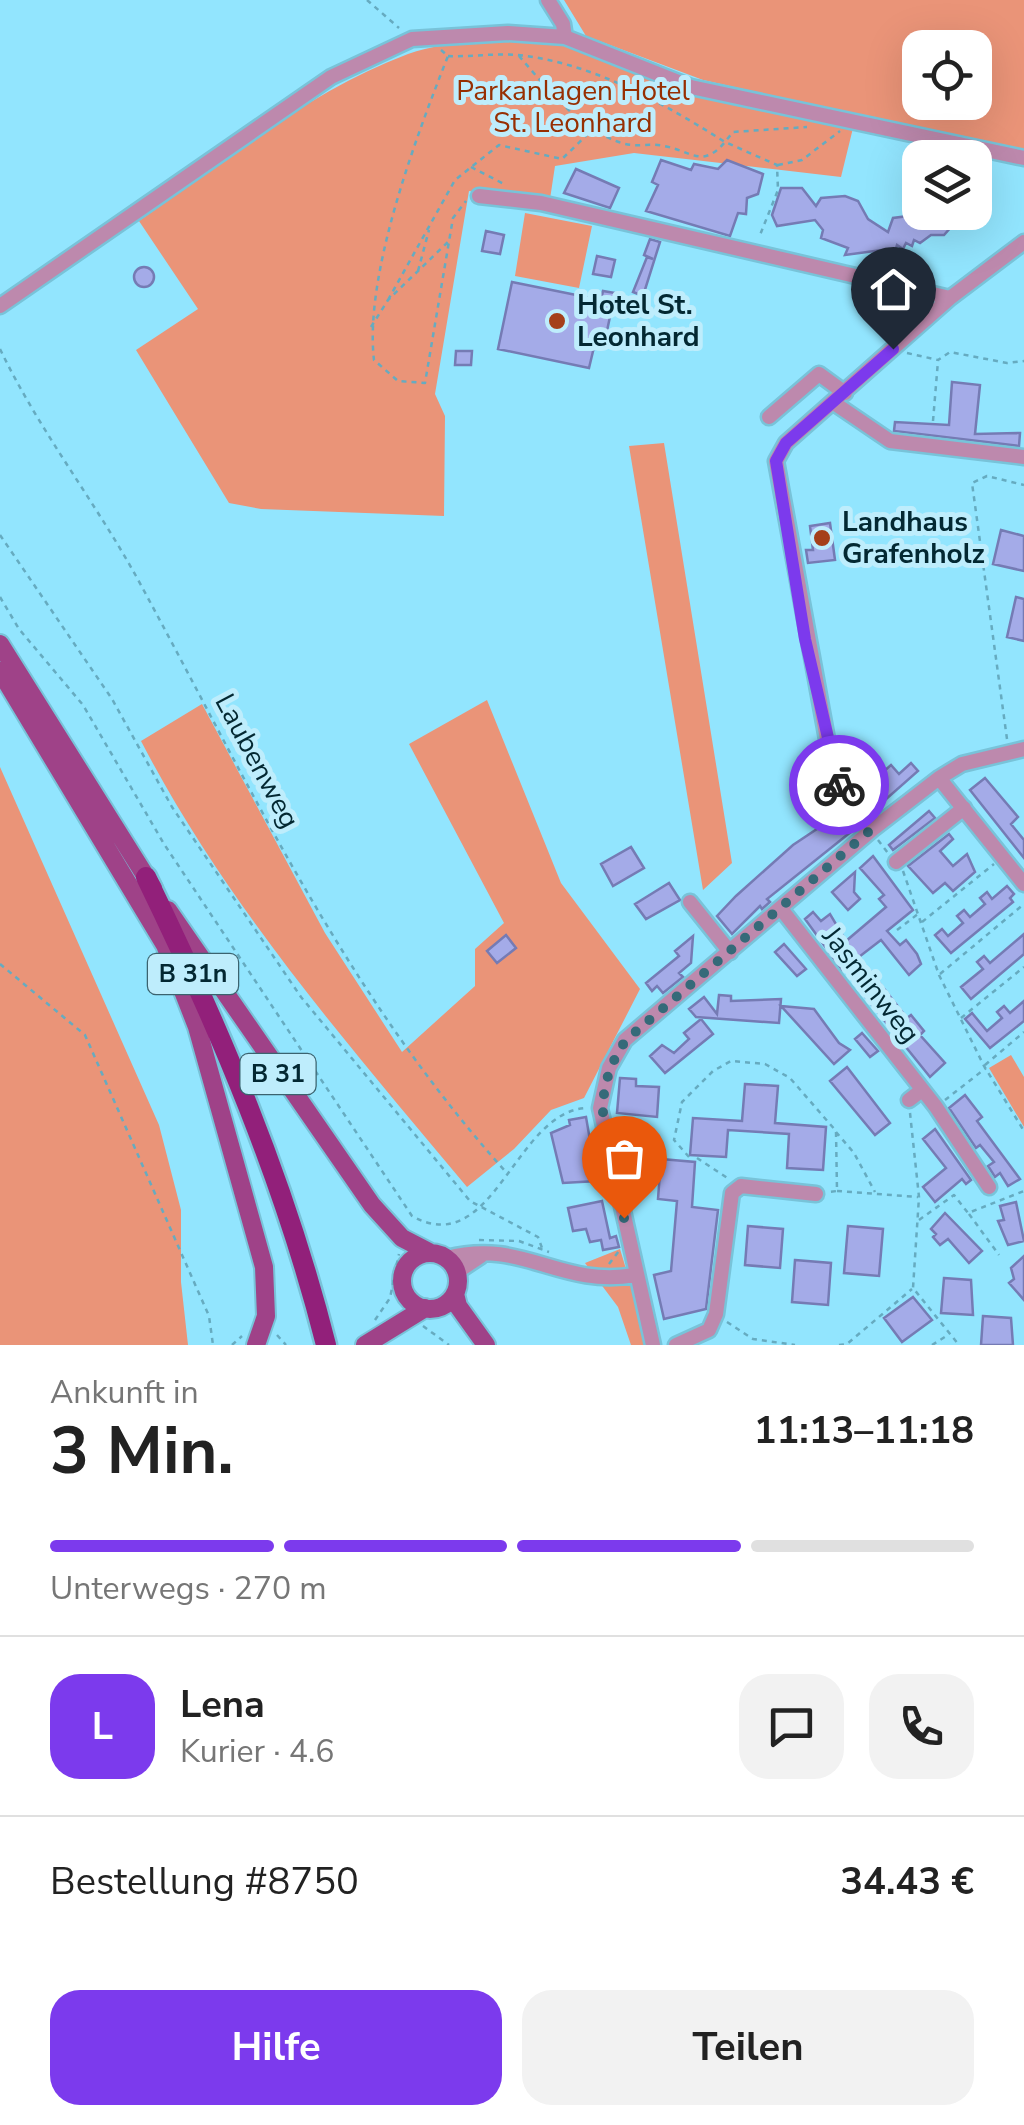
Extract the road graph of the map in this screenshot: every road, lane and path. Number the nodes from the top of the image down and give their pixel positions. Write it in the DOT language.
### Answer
graph roads {
  1 [pos="367,0"];
  2 [pos="552,5"];
  3 [pos="565,37"];
  4 [pos="430,38"];
  5 [pos="412,39"];
  6 [pos="518,55"];
  7 [pos="448,56"];
  8 [pos="830,125"];
  9 [pos="811,126"];
  10 [pos="725,142"];
  11 [pos="1024,158"];
  12 [pos="777,166"];
  13 [pos="479,196"];
  14 [pos="430,223"];
  15 [pos="760,235"];
  16 [pos="450,240"];
  17 [pos="1024,242"];
  18 [pos="418,272"];
  19 [pos="950,298"];
  20 [pos="0,306"];
  21 [pos="370,328"];
  22 [pos="0,349"];
  23 [pos="893,349"];
  24 [pos="938,360"];
  25 [pos="1024,361"];
  26 [pos="840,398"];
  27 [pos="768,417"];
  28 [pos="933,421"];
  29 [pos="1024,457"];
  30 [pos="1024,485"];
  31 [pos="0,535"];
  32 [pos="0,598"];
  33 [pos="0,644"];
  34 [pos="0,671"];
  35 [pos="1024,749"];
  36 [pos="1006,754"];
  37 [pos="939,778"];
  38 [pos="964,808"];
  39 [pos="872,830"];
  40 [pos="1003,857"];
  41 [pos="896,862"];
  42 [pos="146,877"];
  43 [pos="1024,884"];
  44 [pos="690,902"];
  45 [pos="1024,904"];
  46 [pos="782,910"];
  47 [pos="919,913"];
  48 [pos="922,922"];
  49 [pos="897,930"];
  50 [pos="165,945"];
  51 [pos="730,952"];
  52 [pos="0,964"];
  53 [pos="1024,967"];
  54 [pos="939,975"];
  55 [pos="960,1019"];
  56 [pos="1024,1032"];
  57 [pos="985,1067"];
  58 [pos="233,1074"];
  59 [pos="916,1095"];
  60 [pos="936,1107"];
  61 [pos="600,1108"];
  62 [pos="1024,1131"];
  63 [pos="836,1132"];
  64 [pos="689,1157"];
  65 [pos="697,1158"];
  66 [pos="506,1172"];
  67 [pos="741,1186"];
  68 [pos="990,1186"];
  69 [pos="837,1191"];
  70 [pos="1024,1191"];
  71 [pos="816,1194"];
  72 [pos="876,1194"];
  73 [pos="919,1197"];
  74 [pos="482,1206"];
  75 [pos="968,1213"];
  76 [pos="918,1221"];
  77 [pos="629,1243"];
  78 [pos="542,1248"];
  79 [pos="999,1255"];
  80 [pos="444,1261"];
  81 [pos="604,1264"];
  82 [pos="635,1275"];
  83 [pos="913,1288"];
  84 [pos="403,1291"];
  85 [pos="455,1294"];
  86 [pos="386,1304"];
  87 [pos="426,1313"];
  88 [pos="716,1314"];
  89 [pos="949,1334"];
  90 [pos="371,1336"];
  91 [pos="482,1340"];
  92 [pos="213,1345"];
  93 [pos="260,1345"];
  94 [pos="326,1345"];
  95 [pos="449,1345"];
  96 [pos="653,1345"];
  97 [pos="676,1345"];
  98 [pos="795,1345"];
  99 [pos="839,1345"];
  100 [pos="932,1345"];
  101 [pos="958,1345"];
  1 -- 5 [label="path"];
  2 -- 3 [label="street"];
  3 -- 4 [label="street"];
  3 -- 11 [label="street"];
  4 -- 5 [label="street"];
  4 -- 7 [label="path"];
  5 -- 20 [label="street"];
  6 -- 7 [label="path"];
  6 -- 10 [label="path"];
  6 -- 10 [label="path"];
  7 -- 21 [label="path"];
  8 -- 12 [label="path"];
  9 -- 10 [label="path"];
  10 -- 12 [label="path"];
  12 -- 15 [label="path"];
  13 -- 16 [label="path"];
  13 -- 19 [label="street"];
  14 -- 18 [label="path"];
  16 -- 18 [label="path"];
  16 -- 21 [label="path"];
  17 -- 19 [label="street"];
  18 -- 21 [label="path"];
  19 -- 23 [label="street"];
  22 -- 66 [label="path, Laubenweg"];
  23 -- 24 [label="path"];
  23 -- 26 [label="street"];
  24 -- 25 [label="path"];
  24 -- 28 [label="path"];
  26 -- 27 [label="street"];
  26 -- 29 [label="street"];
  26 -- 39 [label="street"];
  30 -- 36 [label="path"];
  31 -- 74 [label="path"];
  32 -- 74 [label="path"];
  33 -- 42 [label="main road, B 31"];
  34 -- 50 [label="main road, B 31"];
  35 -- 36 [label="street"];
  36 -- 37 [label="street"];
  37 -- 38 [label="street"];
  37 -- 39 [label="street"];
  38 -- 40 [label="street"];
  38 -- 41 [label="street"];
  39 -- 41 [label="path"];
  39 -- 46 [label="street"];
  40 -- 43 [label="street"];
  40 -- 48 [label="path"];
  41 -- 47 [label="path"];
  42 -- 58 [label="highway, B 31n"];
  42 -- 80 [label="main road, B 31"];
  44 -- 51 [label="street"];
  45 -- 54 [label="path"];
  46 -- 51 [label="street"];
  46 -- 59 [label="street, Jasminweg"];
  47 -- 48 [label="path"];
  47 -- 49 [label="path"];
  48 -- 54 [label="path"];
  50 -- 58 [label="highway, B 31n"];
  50 -- 93 [label="main road, B 31"];
  51 -- 61 [label="street"];
  52 -- 92 [label="path"];
  53 -- 55 [label="path"];
  54 -- 55 [label="path"];
  55 -- 57 [label="path"];
  56 -- 57 [label="path"];
  57 -- 60 [label="path"];
  57 -- 62 [label="path"];
  58 -- 94 [label="highway, B 31n"];
  59 -- 60 [label="street, Jasminweg"];
  59 -- 73 [label="path"];
  60 -- 68 [label="street, Jasminweg"];
  61 -- 66 [label="path"];
  61 -- 77 [label="street"];
  63 -- 64 [label="path"];
  63 -- 69 [label="path"];
  63 -- 72 [label="path"];
  65 -- 67 [label="path"];
  66 -- 74 [label="path"];
  67 -- 71 [label="street"];
  67 -- 88 [label="street"];
  69 -- 71 [label="path"];
  69 -- 72 [label="path"];
  70 -- 75 [label="path"];
  72 -- 73 [label="path"];
  73 -- 76 [label="path"];
  74 -- 78 [label="path"];
  75 -- 76 [label="path"];
  75 -- 79 [label="path"];
  76 -- 83 [label="path"];
  77 -- 81 [label="path"];
  77 -- 82 [label="street"];
  80 -- 82 [label="street"];
  80 -- 84 [label="main road"];
  80 -- 85 [label="main road"];
  82 -- 96 [label="street"];
  83 -- 89 [label="path"];
  83 -- 99 [label="path"];
  84 -- 87 [label="main road"];
  84 -- 90 [label="main road"];
  85 -- 87 [label="main road"];
  85 -- 91 [label="main road"];
  86 -- 90 [label="path"];
  87 -- 90 [label="main road"];
  87 -- 91 [label="main road"];
  87 -- 95 [label="path"];
  88 -- 97 [label="street"];
  88 -- 98 [label="path"];
  89 -- 100 [label="path"];
  89 -- 101 [label="path"];
}
